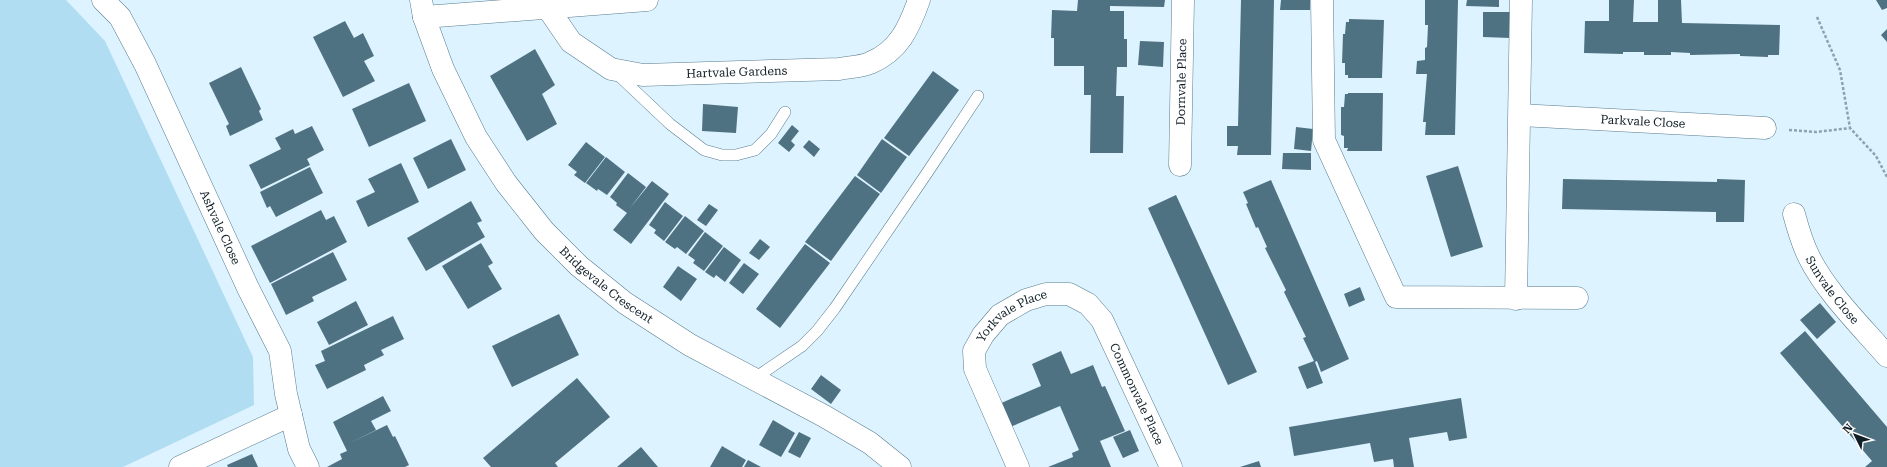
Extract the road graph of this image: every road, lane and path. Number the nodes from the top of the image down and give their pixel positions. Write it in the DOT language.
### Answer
graph roads {
  1 [pos="102,0"];
  2 [pos="647,0"];
  3 [pos="919,0"];
  4 [pos="1183,0"];
  5 [pos="1322,0"];
  6 [pos="1521,0"];
  7 [pos="547,8"];
  8 [pos="423,9"];
  9 [pos="1817,17"];
  10 [pos="611,69"];
  11 [pos="978,96"];
  12 [pos="785,112"];
  13 [pos="1520,115"];
  14 [pos="1765,128"];
  15 [pos="1850,128"];
  16 [pos="1180,165"];
  17 [pos="1887,176"];
  18 [pos="1794,214"];
  19 [pos="1578,298"];
  20 [pos="1516,299"];
  21 [pos="1102,320"];
  22 [pos="1887,356"];
  23 [pos="755,378"];
  24 [pos="292,415"];
  25 [pos="180,467"];
  26 [pos="308,467"];
  27 [pos="900,467"];
  28 [pos="1018,467"];
  29 [pos="1171,467"];
  1 -- 24 [label="street, Ashvale Close"];
  2 -- 7 [label="street"];
  3 -- 10 [label="street, Hartvale Gardens"];
  4 -- 16 [label="street, Dornvale Place"];
  5 -- 20 [label="street"];
  6 -- 13 [label="street"];
  7 -- 8 [label="street"];
  7 -- 10 [label="street, Hartvale Gardens"];
  8 -- 23 [label="street, Bridgevale Crescent"];
  9 -- 15 [label="path"];
  10 -- 12 [label="lane"];
  11 -- 23 [label="lane"];
  13 -- 14 [label="street, Parkvale Close"];
  13 -- 20 [label="street"];
  14 -- 15 [label="path"];
  15 -- 17 [label="path"];
  18 -- 22 [label="street, Sunvale Close"];
  19 -- 20 [label="street"];
  21 -- 28 [label="street, Yorkvale Place"];
  21 -- 29 [label="street, Commonvale Place"];
  23 -- 27 [label="street, Bridgevale Crescent"];
  24 -- 25 [label="street"];
  24 -- 26 [label="street, Ashvale Close"];
}
